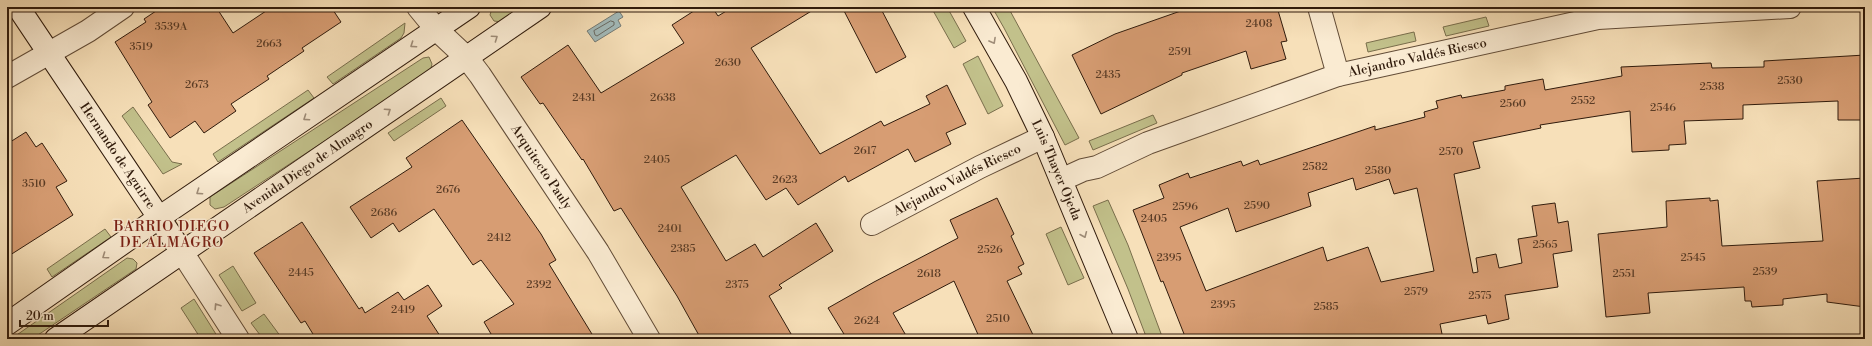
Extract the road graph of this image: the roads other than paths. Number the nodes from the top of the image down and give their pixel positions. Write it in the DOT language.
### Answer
graph roads {
  1 [pos="18,7"];
  2 [pos="123,7"];
  3 [pos="418,7"];
  4 [pos="469,7"];
  5 [pos="540,7"];
  6 [pos="974,7"];
  7 [pos="1320,7"];
  8 [pos="1790,7"];
  9 [pos="1598,12"];
  10 [pos="436,29"];
  11 [pos="50,53"];
  12 [pos="467,58"];
  13 [pos="1338,75"];
  14 [pos="7,77"];
  15 [pos="1043,137"];
  16 [pos="1061,180"];
  17 [pos="160,217"];
  18 [pos="872,224"];
  19 [pos="182,252"];
  20 [pos="7,324"];
  21 [pos="56,339"];
  22 [pos="238,339"];
  23 [pos="648,339"];
  24 [pos="1127,339"];
  1 -- 11 [label="street, Hernando de Aguirre"];
  2 -- 11 [label="street"];
  3 -- 10 [label="street, Arquitecto Pauly"];
  4 -- 10 [label="street"];
  12 -- 5 [label="street, Avenida Diego de Almagro, one-way"];
  6 -- 15 [label="street, Luis Thayer Ojeda, one-way"];
  7 -- 13 [label="street"];
  8 -- 9 [label="street, Alejandro Valdés Riesco"];
  9 -- 13 [label="street, Alejandro Valdés Riesco"];
  10 -- 12 [label="street, Arquitecto Pauly"];
  10 -- 17 [label="street, one-way"];
  11 -- 14 [label="street"];
  11 -- 17 [label="street, Hernando de Aguirre"];
  19 -- 12 [label="street, Avenida Diego de Almagro, one-way"];
  12 -- 23 [label="street, Arquitecto Pauly"];
  13 -- 16 [label="street, Alejandro Valdés Riesco"];
  15 -- 16 [label="street, Luis Thayer Ojeda"];
  15 -- 18 [label="street, Alejandro Valdés Riesco"];
  16 -- 24 [label="street, Luis Thayer Ojeda, one-way"];
  17 -- 19 [label="street, Hernando de Aguirre"];
  17 -- 20 [label="street, one-way"];
  19 -- 21 [label="street, Avenida Diego de Almagro"];
  22 -- 19 [label="street, Hernando de Aguirre, one-way"];
}
